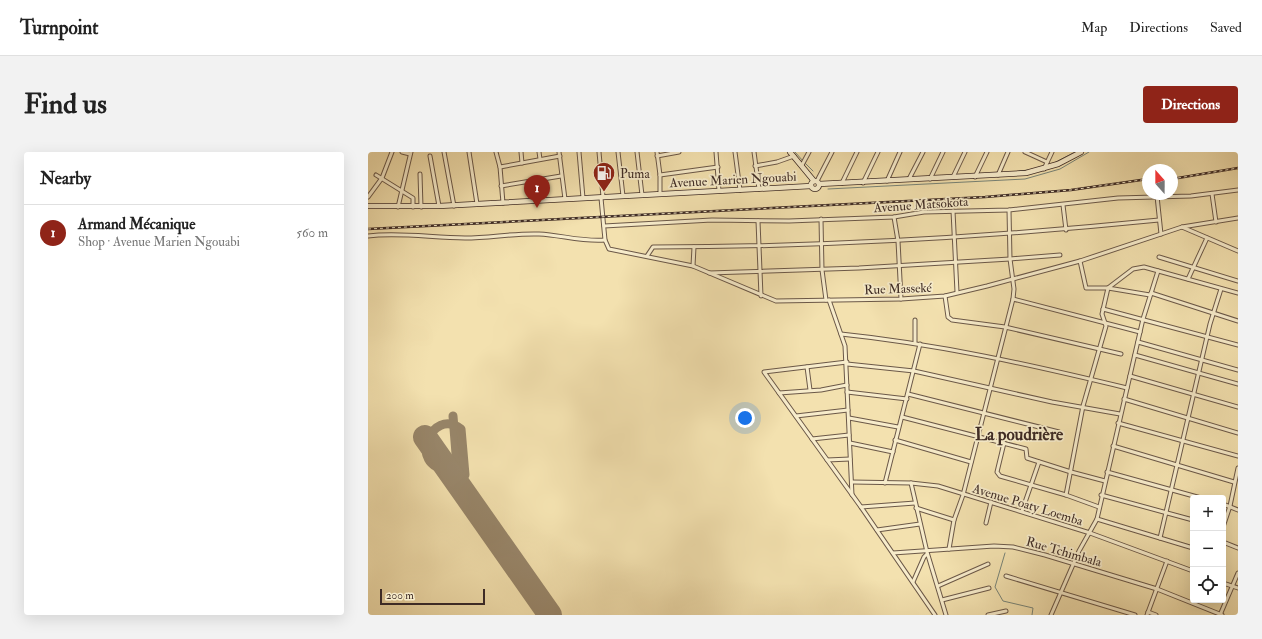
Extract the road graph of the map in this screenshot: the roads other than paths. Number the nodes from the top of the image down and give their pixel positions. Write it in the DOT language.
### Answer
graph roads {
  1 [pos="392,152"];
  2 [pos="402,152"];
  3 [pos="444,152"];
  4 [pos="469,152"];
  5 [pos="496,152"];
  6 [pos="521,152"];
  7 [pos="539,152"];
  8 [pos="559,152"];
  9 [pos="579,152"];
  10 [pos="599,152"];
  11 [pos="618,152"];
  12 [pos="637,152"];
  13 [pos="679,152"];
  14 [pos="716,152"];
  15 [pos="735,152"];
  16 [pos="754,152"];
  17 [pos="809,152"];
  18 [pos="832,152"];
  19 [pos="857,152"];
  20 [pos="878,152"];
  21 [pos="900,152"];
  22 [pos="923,152"];
  23 [pos="943,152"];
  24 [pos="965,152"];
  25 [pos="987,152"];
  26 [pos="1008,152"];
  27 [pos="1025,152"];
  28 [pos="1052,152"];
  29 [pos="1081,152"];
  30 [pos="411,153"];
  31 [pos="657,154"];
  32 [pos="792,154"];
  33 [pos="430,156"];
  34 [pos="560,156"];
  35 [pos="540,159"];
  36 [pos="1047,162"];
  37 [pos="522,163"];
  38 [pos="802,165"];
  39 [pos="755,166"];
  40 [pos="500,167"];
  41 [pos="718,167"];
  42 [pos="1044,170"];
  43 [pos="420,174"];
  44 [pos="376,175"];
  45 [pos="660,175"];
  46 [pos="998,175"];
  47 [pos="561,176"];
  48 [pos="975,177"];
  49 [pos="382,178"];
  50 [pos="952,178"];
  51 [pos="930,179"];
  52 [pos="909,180"];
  53 [pos="887,181"];
  54 [pos="815,183"];
  55 [pos="841,183"];
  56 [pos="863,183"];
  57 [pos="501,186"];
  58 [pos="759,189"];
  59 [pos="402,190"];
  60 [pos="740,190"];
  61 [pos="1238,190"];
  62 [pos="720,191"];
  63 [pos="660,194"];
  64 [pos="1212,194"];
  65 [pos="642,195"];
  66 [pos="1178,195"];
  67 [pos="623,196"];
  68 [pos="368,197"];
  69 [pos="602,197"];
  70 [pos="1142,197"];
  71 [pos="583,198"];
  72 [pos="565,199"];
  73 [pos="1157,200"];
  74 [pos="503,203"];
  75 [pos="477,204"];
  76 [pos="1063,205"];
  77 [pos="368,206"];
  78 [pos="439,206"];
  79 [pos="454,206"];
  80 [pos="398,207"];
  81 [pos="413,207"];
  82 [pos="421,207"];
  83 [pos="1008,210"];
  84 [pos="953,211"];
  85 [pos="894,217"];
  86 [pos="1238,218"];
  87 [pos="821,219"];
  88 [pos="1159,220"];
  89 [pos="758,221"];
  90 [pos="1216,222"];
  91 [pos="604,226"];
  92 [pos="1182,227"];
  93 [pos="1066,230"];
  94 [pos="1010,234"];
  95 [pos="1161,234"];
  96 [pos="368,236"];
  97 [pos="955,238"];
  98 [pos="1207,238"];
  99 [pos="605,240"];
  100 [pos="898,241"];
  101 [pos="822,244"];
  102 [pos="760,246"];
  103 [pos="694,247"];
  104 [pos="1238,251"];
  105 [pos="1060,255"];
  106 [pos="646,256"];
  107 [pos="1159,257"];
  108 [pos="1010,260"];
  109 [pos="1080,261"];
  110 [pos="956,263"];
  111 [pos="693,266"];
  112 [pos="899,266"];
  113 [pos="1193,267"];
  114 [pos="822,270"];
  115 [pos="1158,270"];
  116 [pos="761,272"];
  117 [pos="708,273"];
  118 [pos="1012,279"];
  119 [pos="1188,279"];
  120 [pos="1238,281"];
  121 [pos="1108,288"];
  122 [pos="1221,289"];
  123 [pos="957,292"];
  124 [pos="1238,293"];
  125 [pos="1151,294"];
  126 [pos="761,296"];
  127 [pos="945,296"];
  128 [pos="901,299"];
  129 [pos="1013,299"];
  130 [pos="827,300"];
  131 [pos="1103,309"];
  132 [pos="1212,313"];
  133 [pos="1143,319"];
  134 [pos="915,320"];
  135 [pos="1238,321"];
  136 [pos="1106,322"];
  137 [pos="1004,327"];
  138 [pos="1140,332"];
  139 [pos="841,334"];
  140 [pos="1207,336"];
  141 [pos="1138,342"];
  142 [pos="915,343"];
  143 [pos="920,344"];
  144 [pos="1238,346"];
  145 [pos="1099,349"];
  146 [pos="1121,354"];
  147 [pos="1135,355"];
  148 [pos="996,358"];
  149 [pos="1202,360"];
  150 [pos="847,363"];
  151 [pos="807,367"];
  152 [pos="1238,370"];
  153 [pos="914,371"];
  154 [pos="1199,373"];
  155 [pos="1130,376"];
  156 [pos="1090,379"];
  157 [pos="1238,384"];
  158 [pos="847,385"];
  159 [pos="991,388"];
  160 [pos="1127,388"];
  161 [pos="810,390"];
  162 [pos="848,392"];
  163 [pos="779,393"];
  164 [pos="908,394"];
  165 [pos="1194,394"];
  166 [pos="907,399"];
  167 [pos="1124,399"];
  168 [pos="1083,406"];
  169 [pos="1238,408"];
  170 [pos="848,410"];
  171 [pos="983,412"];
  172 [pos="1120,414"];
  173 [pos="796,416"];
  174 [pos="1189,417"];
  175 [pos="849,418"];
  176 [pos="902,418"];
  177 [pos="1118,423"];
  178 [pos="898,427"];
  179 [pos="1059,432"];
  180 [pos="1238,433"];
  181 [pos="849,435"];
  182 [pos="977,436"];
  183 [pos="812,438"];
  184 [pos="895,440"];
  185 [pos="1183,441"];
  186 [pos="850,443"];
  187 [pos="1004,443"];
  188 [pos="1112,446"];
  189 [pos="893,452"];
  190 [pos="1238,456"];
  191 [pos="850,459"];
  192 [pos="827,460"];
  193 [pos="971,462"];
  194 [pos="1039,462"];
  195 [pos="1177,466"];
  196 [pos="1238,468"];
  197 [pos="1071,472"];
  198 [pos="1107,472"];
  199 [pos="1237,474"];
  200 [pos="1105,480"];
  201 [pos="852,482"];
  202 [pos="885,482"];
  203 [pos="1234,482"];
  204 [pos="911,483"];
  205 [pos="1031,485"];
  206 [pos="1172,489"];
  207 [pos="852,495"];
  208 [pos="963,495"];
  209 [pos="1066,495"];
  210 [pos="1101,495"];
  211 [pos="1191,495"];
  212 [pos="991,502"];
  213 [pos="915,504"];
  214 [pos="1226,505"];
  215 [pos="1230,506"];
  216 [pos="861,507"];
  217 [pos="1099,507"];
  218 [pos="916,508"];
  219 [pos="1238,510"];
  220 [pos="1022,511"];
  221 [pos="1168,513"];
  222 [pos="1226,518"];
  223 [pos="1097,519"];
  224 [pos="1190,519"];
  225 [pos="954,520"];
  226 [pos="986,523"];
  227 [pos="920,524"];
  228 [pos="877,530"];
  229 [pos="1090,533"];
  230 [pos="1160,538"];
  231 [pos="1226,543"];
  232 [pos="1190,547"];
  233 [pos="1238,548"];
  234 [pos="949,549"];
  235 [pos="893,553"];
  236 [pos="927,553"];
  237 [pos="1167,561"];
  238 [pos="988,564"];
  239 [pos="1074,564"];
  240 [pos="1190,571"];
  241 [pos="1238,573"];
  242 [pos="1006,576"];
  243 [pos="913,582"];
  244 [pos="1226,584"];
  245 [pos="938,586"];
  246 [pos="1233,586"];
  247 [pos="988,588"];
  248 [pos="1238,588"];
  249 [pos="1157,589"];
  250 [pos="1061,592"];
  251 [pos="942,600"];
  252 [pos="1006,612"];
  253 [pos="1148,613"];
  254 [pos="935,615"];
  255 [pos="946,615"];
  256 [pos="988,615"];
  257 [pos="1051,615"];
  258 [pos="1135,615"];
  259 [pos="1156,615"];
  260 [pos="1221,615"];
  1 -- 49 [label="street"];
  2 -- 30 [label="street"];
  3 -- 79 [label="street"];
  4 -- 75 [label="street"];
  5 -- 40 [label="street"];
  6 -- 37 [label="street"];
  7 -- 35 [label="street"];
  8 -- 34 [label="street"];
  9 -- 71 [label="street"];
  10 -- 69 [label="street"];
  11 -- 67 [label="street"];
  12 -- 65 [label="street"];
  13 -- 31 [label="street"];
  14 -- 41 [label="street"];
  15 -- 60 [label="street"];
  16 -- 39 [label="street"];
  17 -- 38 [label="street"];
  18 -- 54 [label="street"];
  19 -- 55 [label="street"];
  20 -- 56 [label="street"];
  21 -- 53 [label="street"];
  22 -- 52 [label="street"];
  23 -- 51 [label="street"];
  24 -- 50 [label="street"];
  25 -- 48 [label="street"];
  26 -- 46 [label="street"];
  27 -- 36 [label="street"];
  28 -- 36 [label="street"];
  29 -- 42 [label="street, Avenue Marien Ngouabi"];
  30 -- 59 [label="street"];
  31 -- 45 [label="street"];
  32 -- 38 [label="street"];
  32 -- 39 [label="street"];
  33 -- 78 [label="street"];
  34 -- 35 [label="street"];
  34 -- 47 [label="street"];
  35 -- 37 [label="street"];
  36 -- 42 [label="street"];
  37 -- 40 [label="street"];
  38 -- 54 [label="street"];
  39 -- 58 [label="street"];
  40 -- 57 [label="street"];
  41 -- 45 [label="street"];
  41 -- 62 [label="street"];
  42 -- 46 [label="street, Avenue Marien Ngouabi"];
  43 -- 82 [label="street"];
  44 -- 49 [label="street"];
  45 -- 63 [label="street"];
  46 -- 48 [label="street, Avenue Marien Ngouabi"];
  47 -- 57 [label="street"];
  47 -- 72 [label="street"];
  48 -- 50 [label="street, Avenue Marien Ngouabi"];
  49 -- 59 [label="street"];
  49 -- 68 [label="street"];
  50 -- 51 [label="street, Avenue Marien Ngouabi"];
  51 -- 52 [label="street, Avenue Marien Ngouabi"];
  52 -- 53 [label="street, Avenue Marien Ngouabi"];
  53 -- 56 [label="street, Avenue Marien Ngouabi"];
  54 -- 55 [label="street, Avenue Marien Ngouabi"];
  54 -- 58 [label="street, Avenue Marien Ngouabi"];
  55 -- 56 [label="street, Avenue Marien Ngouabi"];
  57 -- 74 [label="street"];
  58 -- 60 [label="street, Avenue Marien Ngouabi"];
  59 -- 80 [label="street"];
  59 -- 81 [label="street"];
  60 -- 62 [label="street, Avenue Marien Ngouabi"];
  61 -- 64 [label="street, Avenue Matsokota"];
  62 -- 63 [label="street, Avenue Marien Ngouabi"];
  63 -- 65 [label="street, Avenue Marien Ngouabi"];
  64 -- 66 [label="street, Avenue Matsokota"];
  64 -- 90 [label="street"];
  65 -- 67 [label="street, Avenue Marien Ngouabi"];
  67 -- 69 [label="street, Avenue Marien Ngouabi"];
  69 -- 71 [label="street, Avenue Marien Ngouabi"];
  69 -- 91 [label="street"];
  70 -- 76 [label="street, Avenue Matsokota"];
  71 -- 72 [label="street, Avenue Marien Ngouabi"];
  72 -- 74 [label="street, Avenue Marien Ngouabi"];
  73 -- 88 [label="street"];
  74 -- 75 [label="street, Avenue Marien Ngouabi"];
  75 -- 79 [label="street, Avenue Marien Ngouabi"];
  76 -- 83 [label="street, Avenue Matsokota"];
  76 -- 93 [label="street"];
  77 -- 80 [label="street, Avenue Marien Ngouabi"];
  78 -- 79 [label="street, Avenue Marien Ngouabi"];
  78 -- 82 [label="street, Avenue Marien Ngouabi"];
  80 -- 81 [label="street, Avenue Marien Ngouabi"];
  81 -- 82 [label="street, Avenue Marien Ngouabi"];
  83 -- 84 [label="street, Avenue Matsokota"];
  83 -- 94 [label="street"];
  84 -- 85 [label="street, Avenue Matsokota"];
  84 -- 97 [label="street"];
  85 -- 87 [label="street, Avenue Matsokota"];
  85 -- 100 [label="street"];
  86 -- 90 [label="street, Rue Masseké"];
  87 -- 89 [label="street, Avenue Matsokota"];
  87 -- 101 [label="street"];
  88 -- 93 [label="street"];
  88 -- 95 [label="street"];
  89 -- 91 [label="street, Avenue Matsokota"];
  89 -- 102 [label="street"];
  90 -- 92 [label="street, Rue Masseké"];
  91 -- 99 [label="street"];
  92 -- 95 [label="street, Rue Masseké"];
  92 -- 98 [label="street"];
  93 -- 94 [label="street"];
  94 -- 97 [label="street"];
  94 -- 108 [label="street"];
  95 -- 109 [label="street, Rue Masseké"];
  96 -- 99 [label="street"];
  97 -- 100 [label="street"];
  97 -- 110 [label="street"];
  98 -- 104 [label="street"];
  98 -- 113 [label="street"];
  99 -- 106 [label="street, Rue Masseké"];
  100 -- 101 [label="street"];
  100 -- 112 [label="street"];
  101 -- 102 [label="street"];
  101 -- 114 [label="street"];
  102 -- 103 [label="street"];
  102 -- 116 [label="street"];
  103 -- 106 [label="street"];
  103 -- 111 [label="street"];
  105 -- 108 [label="street"];
  106 -- 111 [label="street, Rue Masseké"];
  107 -- 113 [label="street"];
  108 -- 110 [label="street"];
  108 -- 118 [label="street"];
  109 -- 118 [label="street, Rue Masseké"];
  109 -- 121 [label="street"];
  110 -- 112 [label="street"];
  110 -- 123 [label="street"];
  111 -- 117 [label="street, Rue Masseké"];
  112 -- 114 [label="street"];
  112 -- 128 [label="street"];
  113 -- 119 [label="street"];
  113 -- 120 [label="street"];
  114 -- 116 [label="street"];
  114 -- 130 [label="street"];
  115 -- 119 [label="street"];
  115 -- 121 [label="street"];
  115 -- 125 [label="street"];
  116 -- 117 [label="street"];
  116 -- 126 [label="street"];
  117 -- 126 [label="street, Rue Masseké"];
  118 -- 123 [label="street, Rue Masseké"];
  118 -- 129 [label="street"];
  119 -- 122 [label="street"];
  121 -- 125 [label="street"];
  121 -- 131 [label="street"];
  122 -- 124 [label="street"];
  122 -- 132 [label="street"];
  123 -- 127 [label="street, Rue Masseké"];
  125 -- 132 [label="street"];
  125 -- 133 [label="street"];
  126 -- 130 [label="street, Rue Masseké"];
  127 -- 128 [label="street, Rue Masseké"];
  127 -- 137 [label="street"];
  128 -- 130 [label="street, Rue Masseké"];
  129 -- 136 [label="street"];
  129 -- 137 [label="street"];
  130 -- 139 [label="street"];
  131 -- 133 [label="street"];
  131 -- 136 [label="street"];
  132 -- 135 [label="street"];
  132 -- 140 [label="street"];
  133 -- 138 [label="street"];
  133 -- 140 [label="street"];
  134 -- 142 [label="street"];
  136 -- 138 [label="street"];
  136 -- 145 [label="street"];
  137 -- 145 [label="street"];
  137 -- 148 [label="street"];
  138 -- 141 [label="street"];
  139 -- 142 [label="street"];
  139 -- 150 [label="street"];
  140 -- 144 [label="street"];
  140 -- 149 [label="street"];
  141 -- 147 [label="street"];
  141 -- 149 [label="street"];
  142 -- 143 [label="street"];
  143 -- 148 [label="street"];
  143 -- 153 [label="street"];
  145 -- 146 [label="street"];
  145 -- 156 [label="street"];
  147 -- 154 [label="street"];
  147 -- 155 [label="street"];
  148 -- 156 [label="street"];
  148 -- 159 [label="street"];
  149 -- 152 [label="street"];
  149 -- 154 [label="street"];
  150 -- 151 [label="street"];
  150 -- 153 [label="street"];
  150 -- 158 [label="street"];
  151 -- 161 [label="street"];
  151 -- 163 [label="street"];
  153 -- 159 [label="street"];
  153 -- 164 [label="street"];
  154 -- 157 [label="street"];
  154 -- 165 [label="street"];
  155 -- 160 [label="street"];
  155 -- 165 [label="street"];
  156 -- 160 [label="street"];
  156 -- 168 [label="street"];
  158 -- 161 [label="street"];
  158 -- 162 [label="street"];
  159 -- 168 [label="street"];
  159 -- 171 [label="street"];
  160 -- 167 [label="street"];
  161 -- 163 [label="street"];
  162 -- 166 [label="street"];
  162 -- 170 [label="street"];
  163 -- 173 [label="street"];
  164 -- 166 [label="street"];
  164 -- 171 [label="street"];
  165 -- 169 [label="street"];
  165 -- 174 [label="street"];
  166 -- 176 [label="street"];
  167 -- 172 [label="street"];
  167 -- 174 [label="street"];
  168 -- 172 [label="street"];
  168 -- 197 [label="street"];
  170 -- 173 [label="street"];
  170 -- 175 [label="street"];
  171 -- 179 [label="street"];
  171 -- 182 [label="street"];
  172 -- 177 [label="street"];
  173 -- 183 [label="street"];
  174 -- 180 [label="street"];
  174 -- 185 [label="street"];
  175 -- 178 [label="street"];
  175 -- 181 [label="street"];
  176 -- 178 [label="street"];
  176 -- 182 [label="street"];
  177 -- 185 [label="street"];
  177 -- 188 [label="street"];
  178 -- 184 [label="street"];
  181 -- 183 [label="street"];
  181 -- 186 [label="street"];
  182 -- 187 [label="street"];
  182 -- 193 [label="street"];
  183 -- 192 [label="street"];
  184 -- 189 [label="street"];
  184 -- 193 [label="street"];
  185 -- 190 [label="street"];
  185 -- 195 [label="street"];
  186 -- 189 [label="street"];
  186 -- 191 [label="street"];
  187 -- 194 [label="street"];
  187 -- 205 [label="street"];
  188 -- 195 [label="street"];
  188 -- 198 [label="street"];
  189 -- 202 [label="street"];
  191 -- 192 [label="street"];
  191 -- 201 [label="street"];
  192 -- 207 [label="street"];
  193 -- 208 [label="street"];
  194 -- 197 [label="street"];
  194 -- 205 [label="street"];
  195 -- 203 [label="street"];
  195 -- 206 [label="street"];
  196 -- 199 [label="street"];
  197 -- 200 [label="street"];
  197 -- 209 [label="street"];
  198 -- 200 [label="street"];
  198 -- 206 [label="street"];
  199 -- 203 [label="street"];
  200 -- 210 [label="street"];
  201 -- 202 [label="street, Avenue Poaty Loemba"];
  201 -- 207 [label="street"];
  202 -- 204 [label="street, Avenue Poaty Loemba"];
  203 -- 215 [label="street"];
  204 -- 208 [label="street, Avenue Poaty Loemba"];
  204 -- 213 [label="street"];
  205 -- 209 [label="street"];
  205 -- 220 [label="street"];
  206 -- 211 [label="street"];
  206 -- 221 [label="street"];
  207 -- 216 [label="street"];
  208 -- 212 [label="street, Avenue Poaty Loemba"];
  208 -- 225 [label="street"];
  209 -- 217 [label="street"];
  210 -- 217 [label="street"];
  210 -- 221 [label="street"];
  212 -- 220 [label="street, Avenue Poaty Loemba"];
  212 -- 226 [label="street"];
  213 -- 216 [label="street"];
  213 -- 218 [label="street"];
  214 -- 215 [label="street"];
  215 -- 219 [label="street"];
  215 -- 222 [label="street"];
  216 -- 228 [label="street"];
  217 -- 223 [label="street"];
  218 -- 225 [label="street"];
  218 -- 227 [label="street"];
  220 -- 229 [label="street, Avenue Poaty Loemba"];
  221 -- 224 [label="street"];
  221 -- 230 [label="street"];
  223 -- 229 [label="street"];
  223 -- 230 [label="street"];
  225 -- 234 [label="street"];
  227 -- 228 [label="street"];
  227 -- 236 [label="street"];
  228 -- 235 [label="street"];
  229 -- 237 [label="street, Avenue Poaty Loemba"];
  229 -- 239 [label="street"];
  230 -- 232 [label="street"];
  231 -- 233 [label="street"];
  234 -- 236 [label="street, Rue Tchimbala"];
  234 -- 239 [label="street, Rue Tchimbala"];
  235 -- 236 [label="street, Rue Tchimbala"];
  235 -- 243 [label="street"];
  236 -- 243 [label="street"];
  236 -- 245 [label="street"];
  237 -- 240 [label="street, Avenue Poaty Loemba"];
  237 -- 249 [label="street"];
  238 -- 245 [label="street"];
  239 -- 249 [label="street, Rue Tchimbala"];
  239 -- 250 [label="street"];
  241 -- 246 [label="street"];
  242 -- 250 [label="street"];
  243 -- 254 [label="street"];
  244 -- 246 [label="street"];
  245 -- 251 [label="street"];
  246 -- 248 [label="street"];
  246 -- 260 [label="street"];
  247 -- 251 [label="street"];
  249 -- 253 [label="street"];
  249 -- 260 [label="street, Rue Tchimbala"];
  250 -- 257 [label="street"];
  250 -- 258 [label="street"];
  251 -- 255 [label="street"];
  252 -- 256 [label="street"];
  253 -- 259 [label="street"];
}
